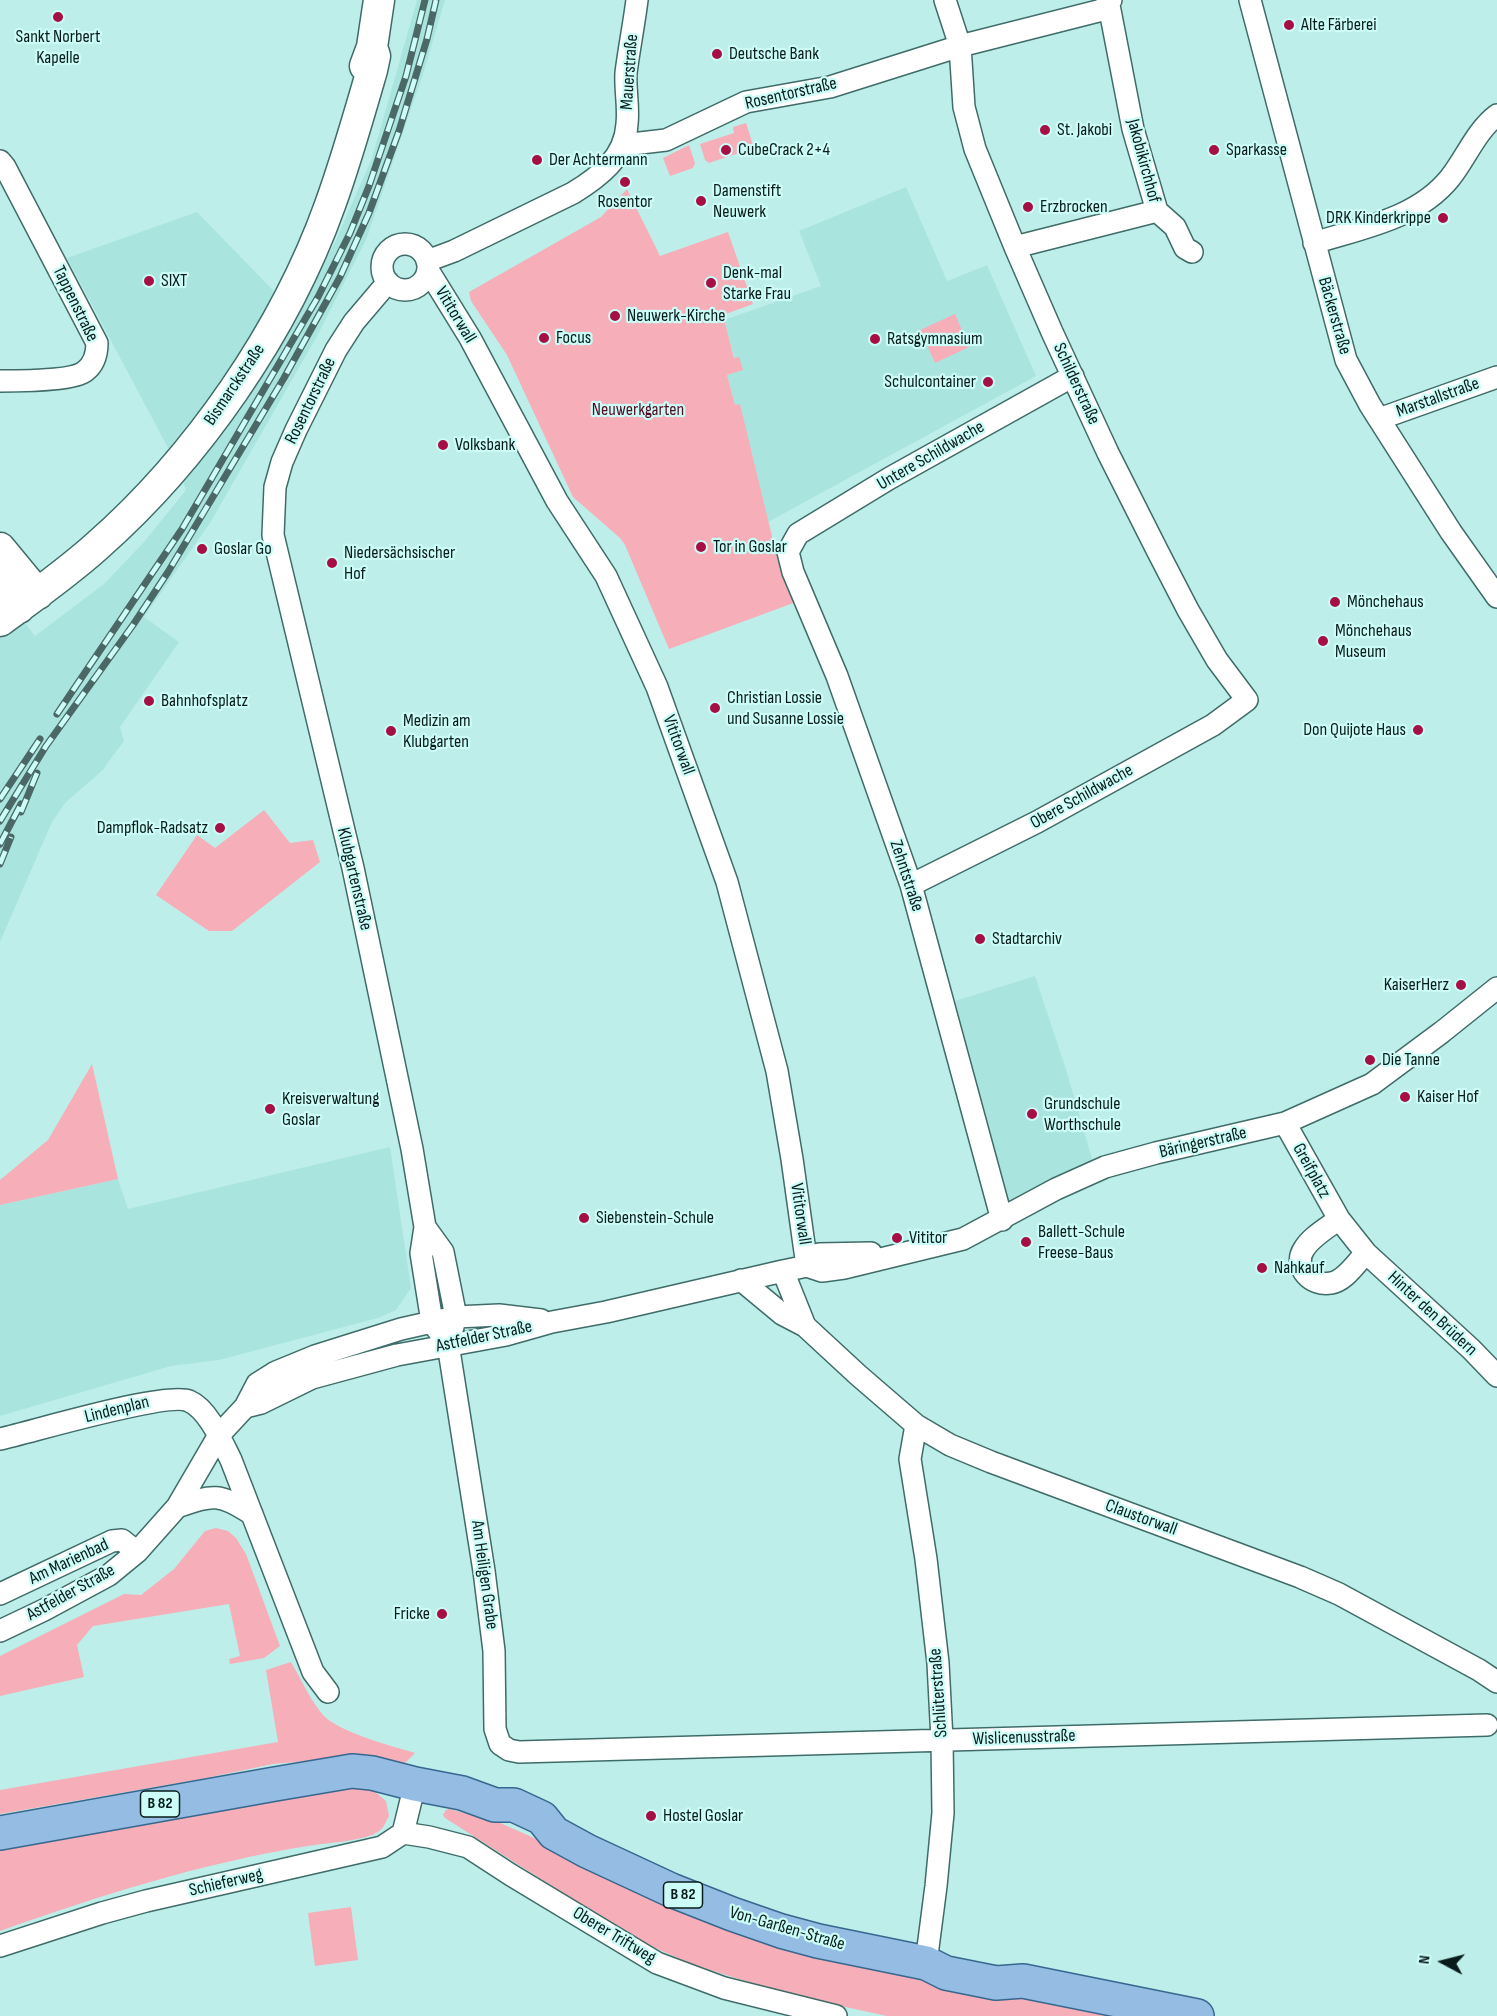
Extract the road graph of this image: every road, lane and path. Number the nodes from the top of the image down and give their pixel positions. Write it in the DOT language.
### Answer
graph roads {
  1 [pos="379,0"];
  2 [pos="637,0"];
  3 [pos="945,0"];
  4 [pos="1250,0"];
  5 [pos="1109,1"];
  6 [pos="960,45"];
  7 [pos="1497,115"];
  8 [pos="623,145"];
  9 [pos="0,161"];
  10 [pos="1157,211"];
  11 [pos="1314,243"];
  12 [pos="1015,247"];
  13 [pos="1192,252"];
  14 [pos="428,266"];
  15 [pos="387,282"];
  16 [pos="1073,376"];
  17 [pos="1497,377"];
  18 [pos="0,381"];
  19 [pos="1379,419"];
  20 [pos="273,535"];
  21 [pos="793,541"];
  22 [pos="0,548"];
  23 [pos="0,584"];
  24 [pos="1497,597"];
  25 [pos="19,607"];
  26 [pos="1247,700"];
  27 [pos="911,885"];
  28 [pos="1497,988"];
  29 [pos="1285,1123"];
  30 [pos="1339,1219"];
  31 [pos="1002,1220"];
  32 [pos="425,1227"];
  33 [pos="1366,1253"];
  34 [pos="807,1266"];
  35 [pos="783,1271"];
  36 [pos="741,1280"];
  37 [pos="456,1317"];
  38 [pos="432,1322"];
  39 [pos="552,1322"];
  40 [pos="805,1326"];
  41 [pos="448,1344"];
  42 [pos="1497,1376"];
  43 [pos="245,1407"];
  44 [pos="916,1425"];
  45 [pos="219,1436"];
  46 [pos="0,1439"];
  47 [pos="177,1507"];
  48 [pos="252,1514"];
  49 [pos="137,1552"];
  50 [pos="0,1594"];
  51 [pos="0,1631"];
  52 [pos="1497,1682"];
  53 [pos="327,1692"];
  54 [pos="1487,1725"];
  55 [pos="942,1740"];
  56 [pos="560,1751"];
  57 [pos="415,1784"];
  58 [pos="0,1833"];
  59 [pos="403,1833"];
  60 [pos="0,1946"];
  61 [pos="926,1963"];
  62 [pos="836,2016"];
  63 [pos="1197,2016"];
  1 -- 25 [label="street, Bismarckstraße"];
  2 -- 8 [label="street, Mauerstraße"];
  3 -- 6 [label="street, Schilderstraße"];
  4 -- 11 [label="street, Bäckerstraße"];
  5 -- 6 [label="street, Rosentorstraße"];
  5 -- 10 [label="street, Jakobikirchhof"];
  6 -- 8 [label="street, Rosentorstraße"];
  6 -- 12 [label="street, Schilderstraße"];
  7 -- 11 [label="street"];
  8 -- 14 [label="street"];
  9 -- 18 [label="street, Tappenstraße"];
  10 -- 12 [label="street, Jakobikirchhof"];
  10 -- 13 [label="street"];
  11 -- 19 [label="street, Bäckerstraße"];
  12 -- 16 [label="street, Schilderstraße"];
  14 -- 15 [label="street"];
  14 -- 15 [label="street"];
  14 -- 34 [label="street, Vititorwall"];
  15 -- 20 [label="street, Rosentorstraße"];
  16 -- 21 [label="street, Untere Schildwache"];
  16 -- 26 [label="street, Schilderstraße"];
  17 -- 19 [label="street, Marstallstraße"];
  19 -- 24 [label="street, Bäckerstraße"];
  20 -- 32 [label="street, Klubgartenstraße"];
  21 -- 27 [label="street, Zehntstraße"];
  22 -- 25 [label="street"];
  23 -- 25 [label="street"];
  26 -- 27 [label="street, Obere Schildwache"];
  27 -- 31 [label="street, Zehntstraße"];
  28 -- 29 [label="street, Bäringerstraße"];
  29 -- 30 [label="street, Greifplatz"];
  29 -- 31 [label="street, Bäringerstraße"];
  30 -- 33 [label="street, Greifplatz"];
  30 -- 33 [label="street, Greifplatz"];
  31 -- 34 [label="street, Bäringerstraße"];
  32 -- 37 [label="street, Klubgartenstraße"];
  32 -- 38 [label="street, Klubgartenstraße"];
  33 -- 42 [label="street, Hinter den Brüdern"];
  34 -- 35 [label="street, Astfelder Straße"];
  35 -- 36 [label="street, Astfelder Straße"];
  35 -- 40 [label="street, Claustorwall"];
  36 -- 39 [label="street, Astfelder Straße"];
  36 -- 40 [label="street, Claustorwall"];
  37 -- 38 [label="street, Astfelder Straße"];
  37 -- 39 [label="street, Astfelder Straße"];
  37 -- 41 [label="street, Am Heiligen Grabe"];
  38 -- 41 [label="street, Am Heiligen Grabe"];
  38 -- 43 [label="street, Astfelder Straße"];
  39 -- 41 [label="street, Astfelder Straße"];
  40 -- 44 [label="street, Claustorwall"];
  41 -- 43 [label="street, Astfelder Straße"];
  41 -- 56 [label="street, Am Heiligen Grabe"];
  43 -- 45 [label="street, Astfelder Straße"];
  44 -- 52 [label="street, Claustorwall"];
  44 -- 55 [label="street, Schlüterstraße"];
  45 -- 46 [label="street, Lindenplan"];
  45 -- 47 [label="street, Astfelder Straße"];
  45 -- 48 [label="street, Lindenplan"];
  47 -- 48 [label="street"];
  47 -- 49 [label="street, Astfelder Straße"];
  48 -- 53 [label="street, Lindenplan"];
  49 -- 50 [label="street, Am Marienbad"];
  49 -- 51 [label="street, Astfelder Straße"];
  54 -- 55 [label="street, Wislicenusstraße"];
  55 -- 56 [label="street, Wislicenusstraße"];
  55 -- 61 [label="street, Schlüterstraße"];
  57 -- 58 [label="main road, Von-Garßen-Straße / B 82"];
  57 -- 59 [label="street"];
  57 -- 61 [label="main road, Von-Garßen-Straße / B 82"];
  59 -- 60 [label="street, Schieferweg"];
  59 -- 62 [label="street, Oberer Triftweg"];
  61 -- 63 [label="main road, Von-Garßen-Straße / B 82"];
}
